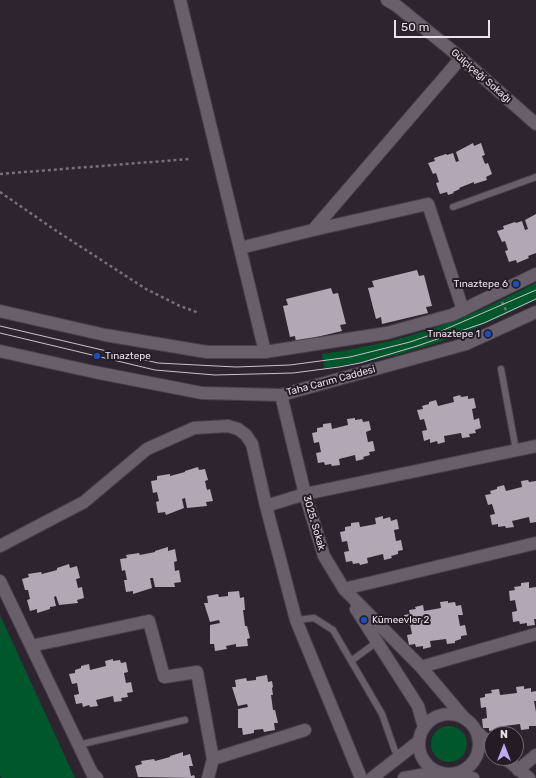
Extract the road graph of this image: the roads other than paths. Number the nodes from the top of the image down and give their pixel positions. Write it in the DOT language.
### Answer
graph roads {
  1 [pos="180,0"];
  2 [pos="387,0"];
  3 [pos="461,58"];
  4 [pos="536,124"];
  5 [pos="536,177"];
  6 [pos="453,207"];
  7 [pos="313,230"];
  8 [pos="240,248"];
  9 [pos="536,274"];
  10 [pos="463,310"];
  11 [pos="0,311"];
  12 [pos="536,312"];
  13 [pos="0,351"];
  14 [pos="265,352"];
  15 [pos="502,369"];
  16 [pos="281,395"];
  17 [pos="536,446"];
  18 [pos="516,450"];
  19 [pos="305,494"];
  20 [pos="266,506"];
  21 [pos="536,543"];
  22 [pos="0,546"];
  23 [pos="0,581"];
  24 [pos="344,589"];
  25 [pos="296,620"];
  26 [pos="536,634"];
  27 [pos="377,642"];
  28 [pos="31,646"];
  29 [pos="351,661"];
  30 [pos="421,667"];
  31 [pos="465,719"];
  32 [pos="185,720"];
  33 [pos="424,727"];
  34 [pos="305,730"];
  35 [pos="476,731"];
  36 [pos="484,738"];
  37 [pos="418,742"];
  38 [pos="78,745"];
  39 [pos="395,751"];
  40 [pos="536,755"];
  41 [pos="214,759"];
  42 [pos="514,766"];
  43 [pos="518,770"];
  44 [pos="438,772"];
  45 [pos="454,774"];
  46 [pos="97,778"];
  47 [pos="208,778"];
  48 [pos="361,778"];
  49 [pos="372,778"];
  50 [pos="404,778"];
  51 [pos="473,778"];
  52 [pos="530,778"];
  1 -- 8 [label="street"];
  2 -- 3 [label="street, Gülçiçeği Sokağı"];
  3 -- 4 [label="street, Gülçiçeği Sokağı"];
  3 -- 7 [label="street"];
  5 -- 6 [label="lane"];
  7 -- 8 [label="street"];
  7 -- 10 [label="street"];
  8 -- 14 [label="street"];
  9 -- 10 [label="street"];
  10 -- 14 [label="street"];
  11 -- 14 [label="street"];
  12 -- 16 [label="street, Taha Carım Caddesi"];
  13 -- 16 [label="street, Taha Carım Caddesi"];
  15 -- 18 [label="lane"];
  16 -- 19 [label="street, 3025. Sokak"];
  17 -- 18 [label="street"];
  18 -- 19 [label="street"];
  19 -- 20 [label="street"];
  19 -- 24 [label="street, 3025. Sokak"];
  20 -- 22 [label="street"];
  20 -- 25 [label="street"];
  21 -- 24 [label="street"];
  23 -- 28 [label="street"];
  24 -- 27 [label="street"];
  24 -- 30 [label="street, 3025. Sokak"];
  25 -- 29 [label="lane"];
  25 -- 48 [label="street"];
  26 -- 30 [label="street"];
  27 -- 29 [label="lane"];
  27 -- 33 [label="street"];
  28 -- 38 [label="street"];
  28 -- 41 [label="street"];
  29 -- 39 [label="lane"];
  30 -- 31 [label="street, 3025. Sokak"];
  31 -- 33 [label="street"];
  31 -- 35 [label="street"];
  32 -- 38 [label="lane"];
  33 -- 37 [label="street"];
  34 -- 41 [label="street"];
  35 -- 36 [label="street"];
  35 -- 45 [label="street"];
  37 -- 44 [label="street"];
  37 -- 49 [label="street"];
  38 -- 46 [label="street"];
  40 -- 43 [label="street"];
  41 -- 47 [label="street"];
  42 -- 43 [label="street"];
  43 -- 52 [label="street"];
  44 -- 45 [label="street"];
  44 -- 50 [label="street"];
  45 -- 51 [label="street"];
}
